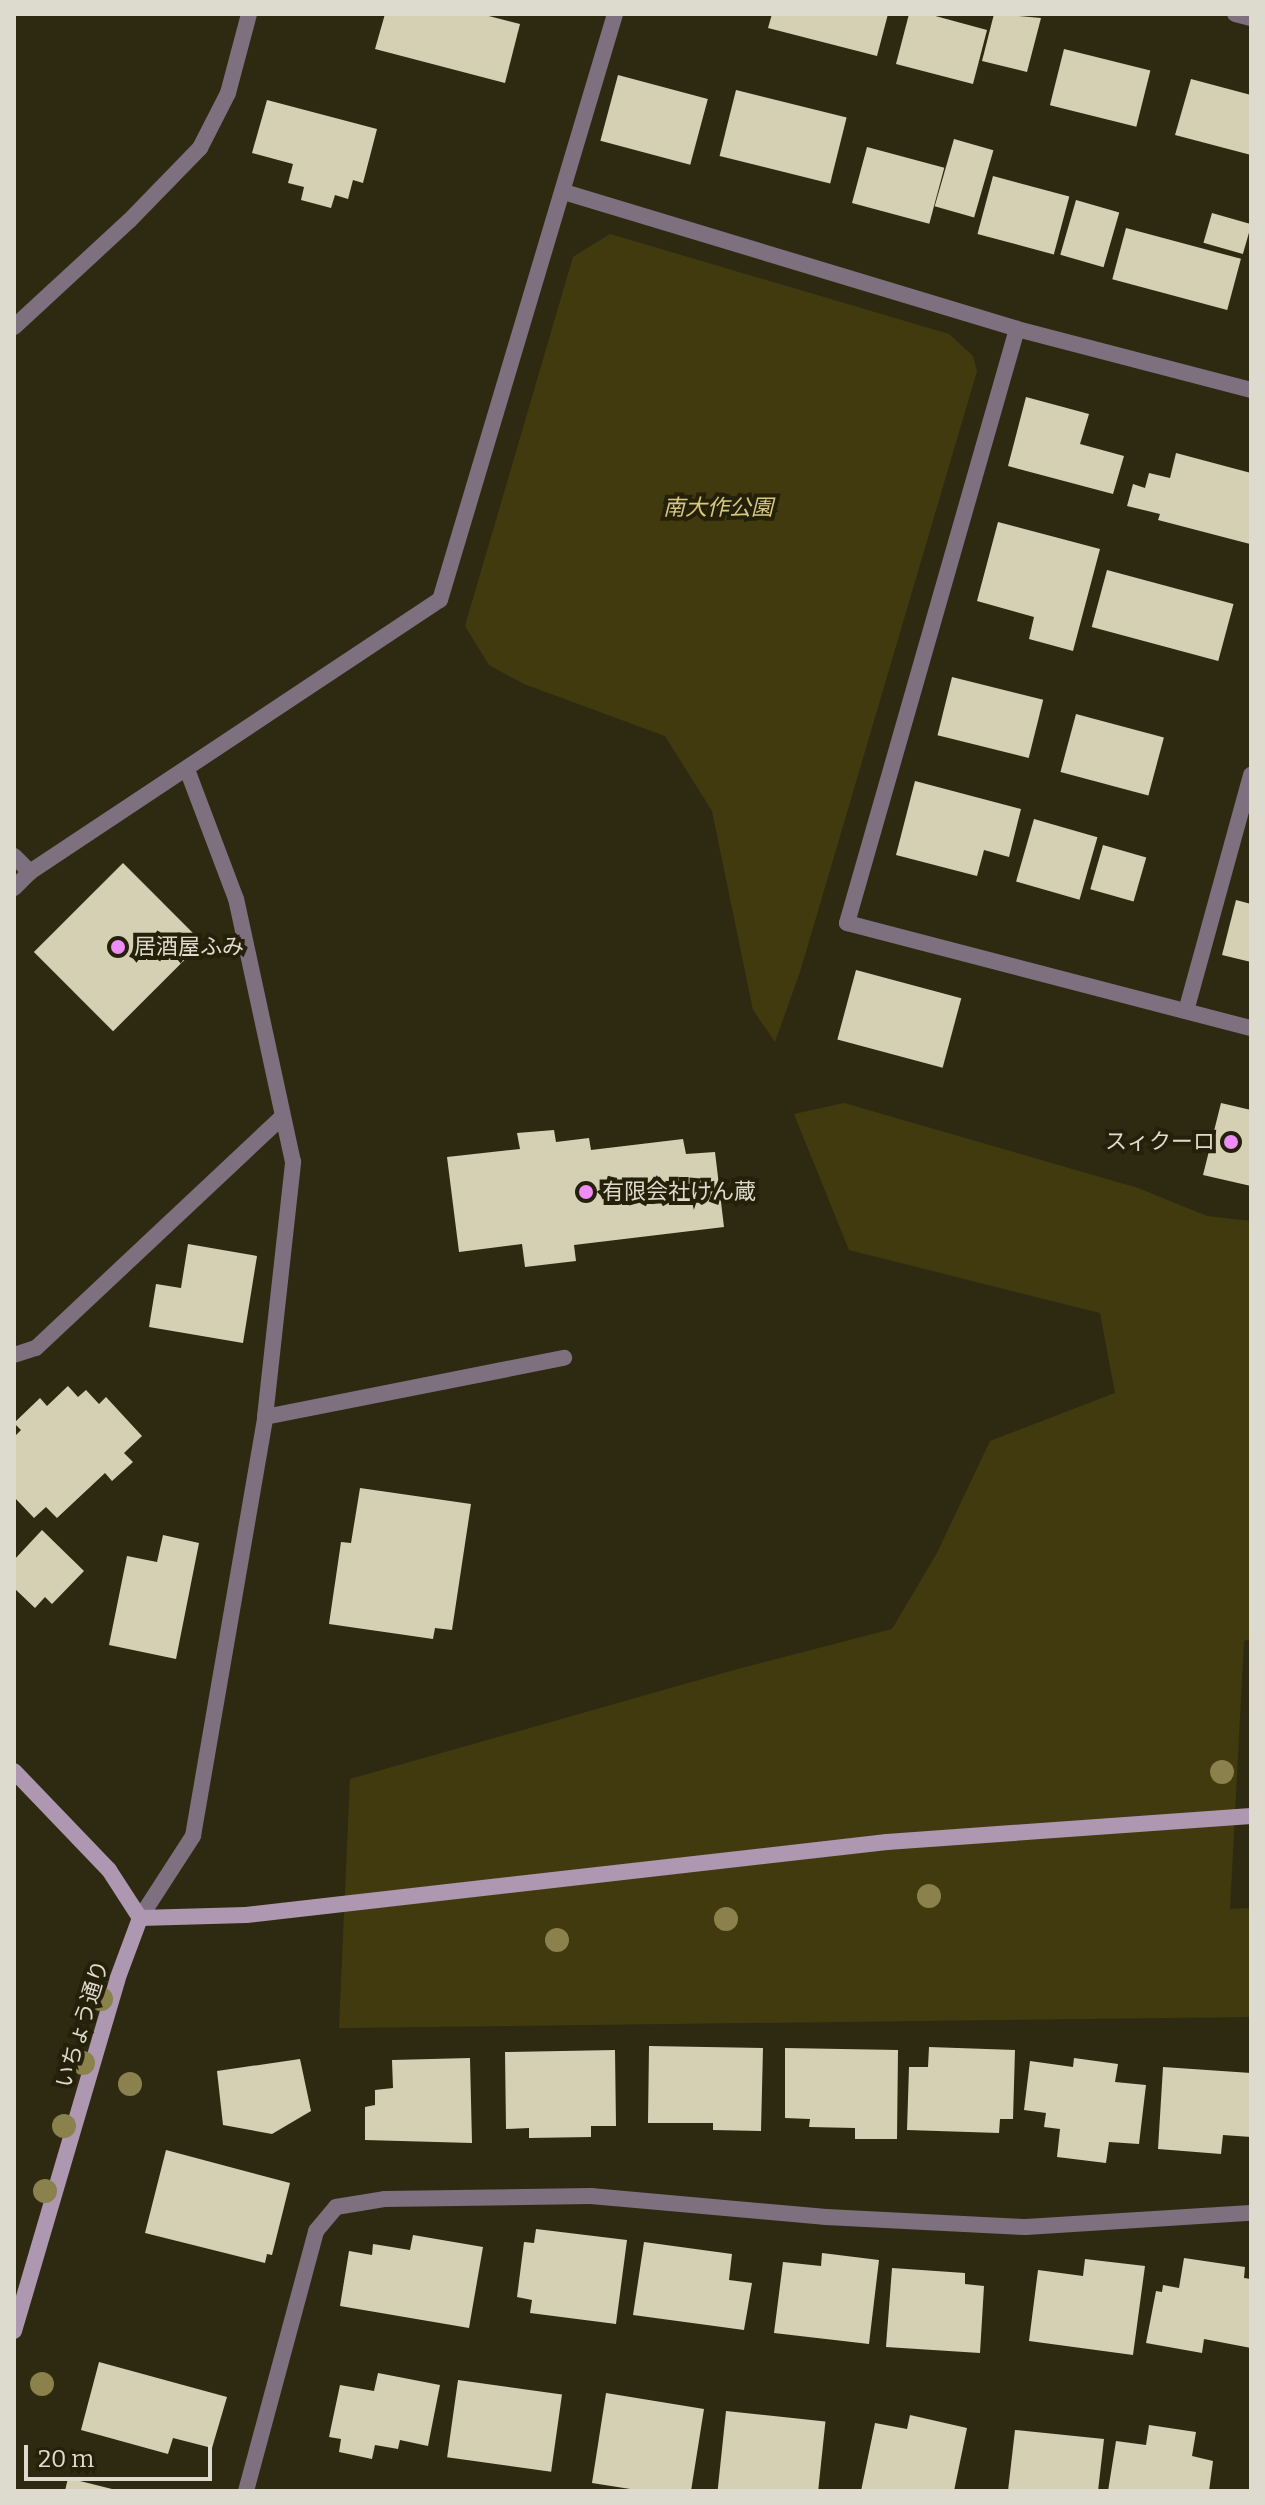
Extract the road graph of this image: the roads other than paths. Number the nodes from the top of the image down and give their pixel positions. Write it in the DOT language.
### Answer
graph roads {
  1 [pos="249,14"];
  2 [pos="615,14"];
  3 [pos="1235,14"];
  4 [pos="1251,18"];
  5 [pos="564,192"];
  6 [pos="15,323"];
  7 [pos="1017,329"];
  8 [pos="1251,390"];
  9 [pos="187,769"];
  10 [pos="1251,775"];
  11 [pos="14,856"];
  12 [pos="30,872"];
  13 [pos="14,888"];
  14 [pos="1186,1011"];
  15 [pos="1251,1028"];
  16 [pos="282,1117"];
  17 [pos="14,1355"];
  18 [pos="564,1358"];
  19 [pos="265,1417"];
  20 [pos="14,1771"];
  21 [pos="1251,1816"];
  22 [pos="140,1918"];
  23 [pos="1251,2213"];
  24 [pos="14,2331"];
  25 [pos="246,2491"];
  1 -- 6 [label="street"];
  2 -- 5 [label="street"];
  3 -- 4 [label="street"];
  5 -- 7 [label="street"];
  5 -- 9 [label="street"];
  7 -- 8 [label="street"];
  7 -- 14 [label="street"];
  9 -- 12 [label="street"];
  9 -- 16 [label="street"];
  10 -- 14 [label="street"];
  11 -- 12 [label="street"];
  12 -- 13 [label="street"];
  14 -- 15 [label="street"];
  16 -- 17 [label="street"];
  16 -- 19 [label="street"];
  18 -- 19 [label="street"];
  19 -- 22 [label="street"];
  20 -- 22 [label="street"];
  21 -- 22 [label="street"];
  22 -- 24 [label="street, いちょう通り"];
  23 -- 25 [label="street"];
}
